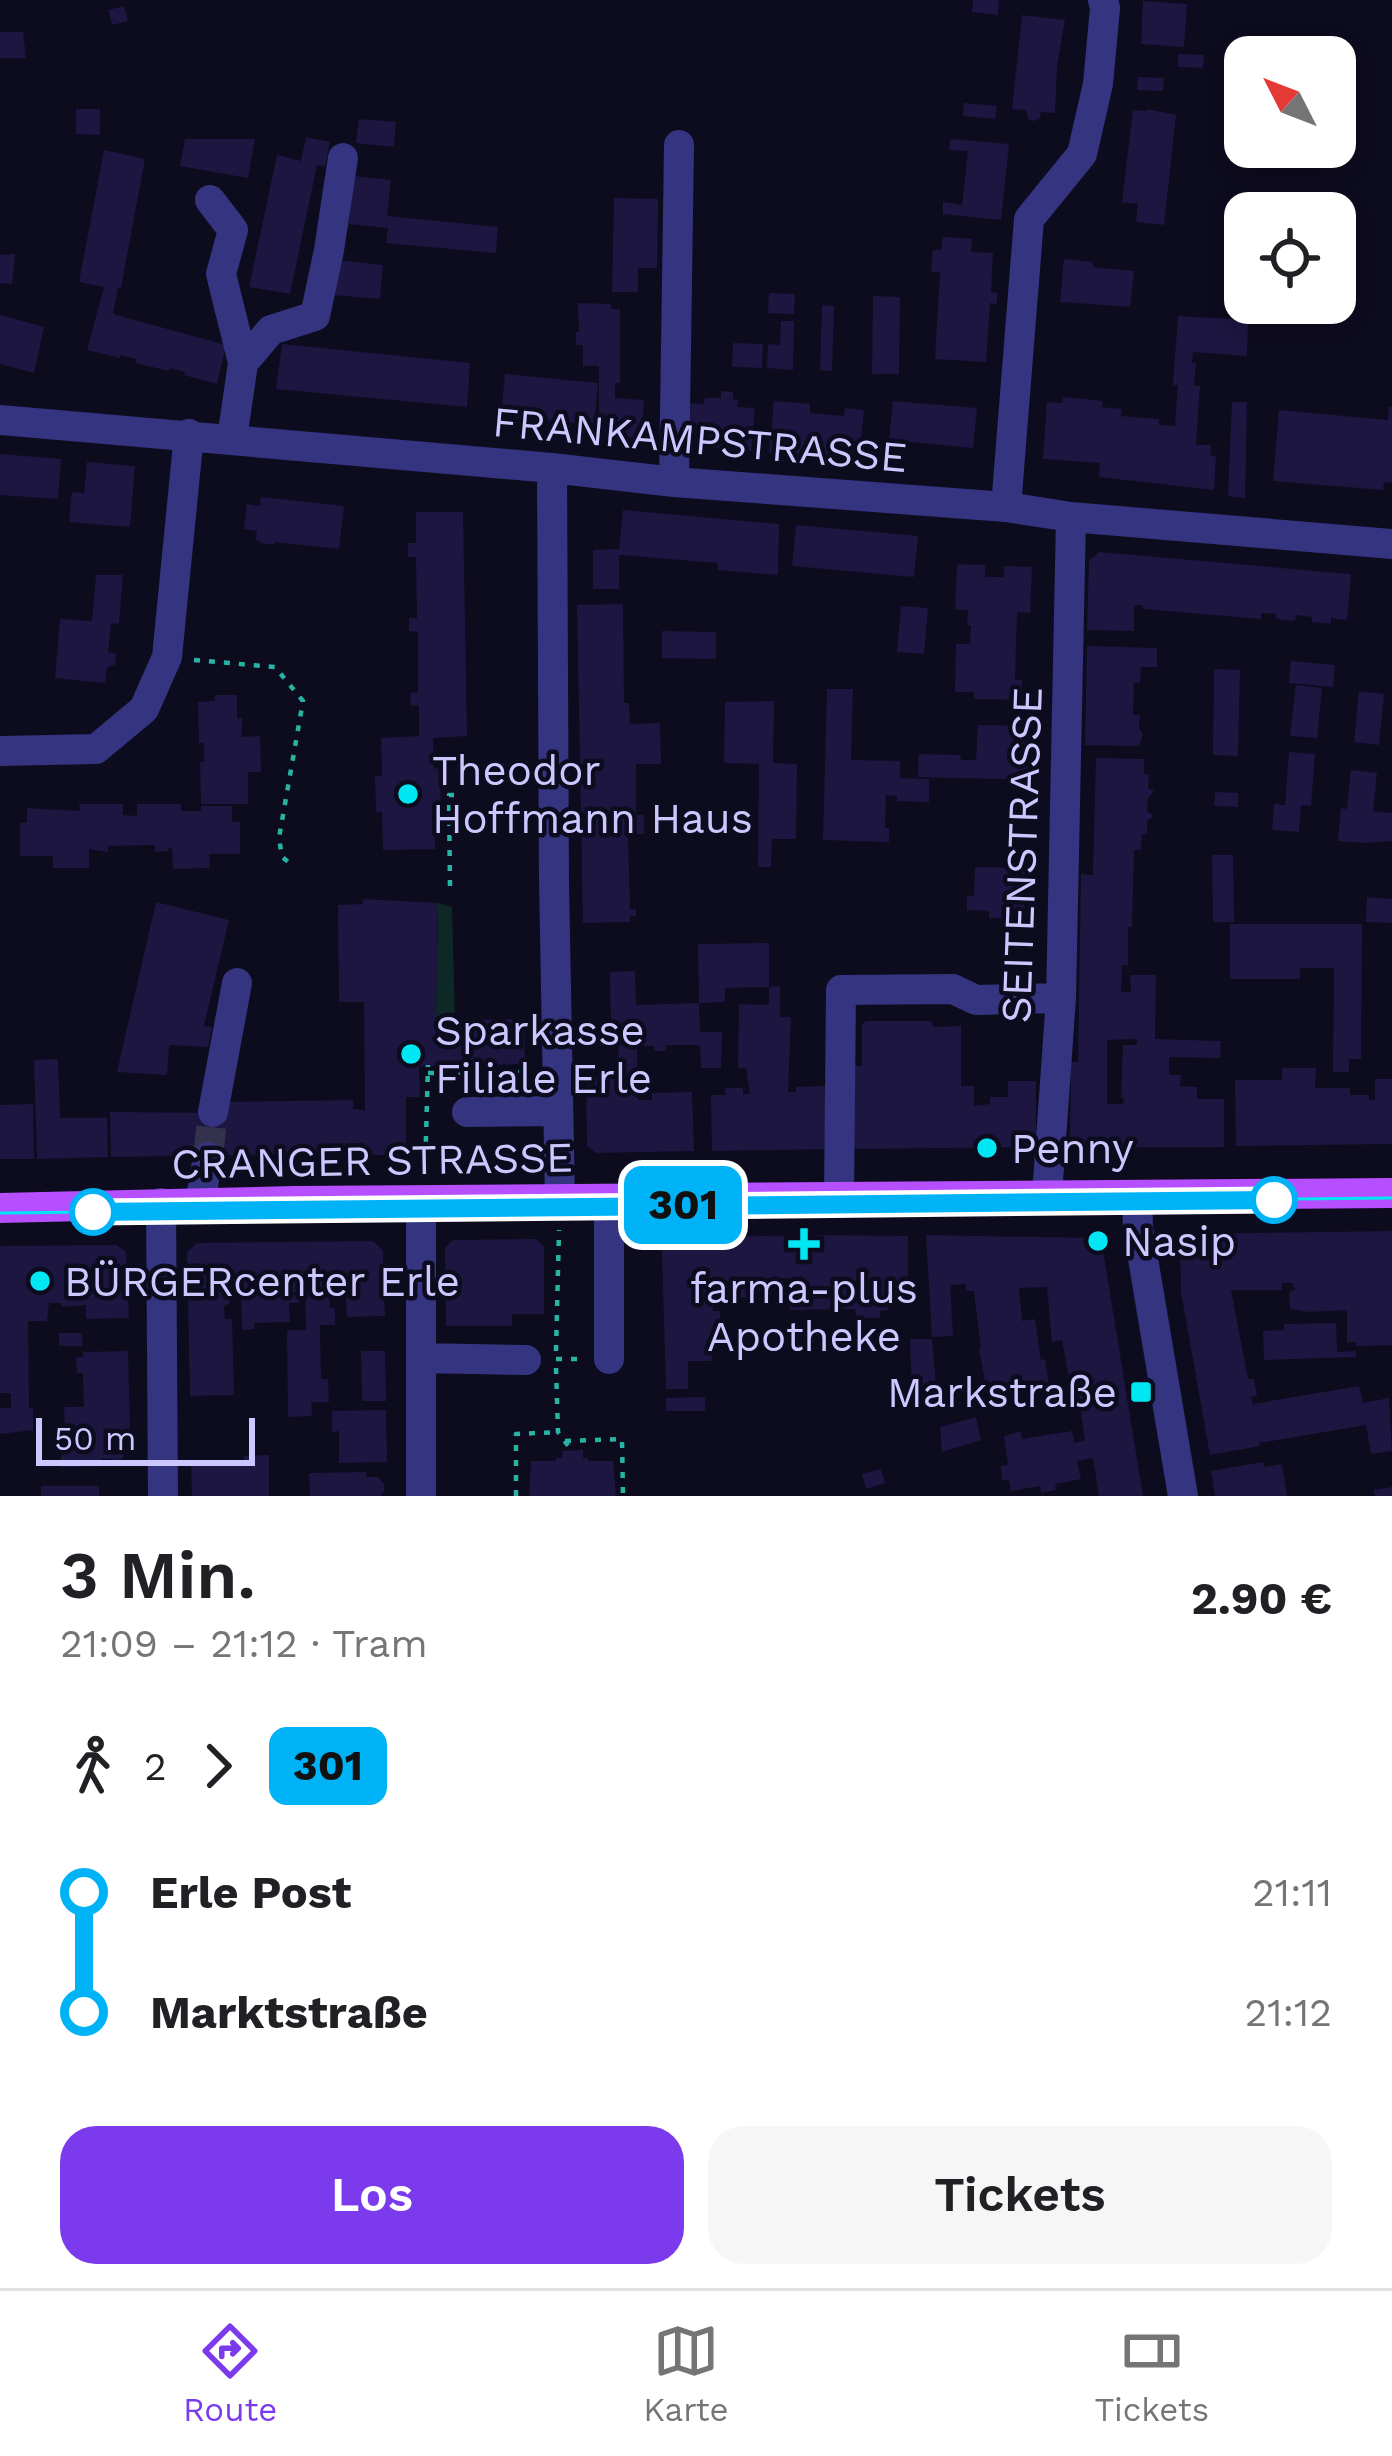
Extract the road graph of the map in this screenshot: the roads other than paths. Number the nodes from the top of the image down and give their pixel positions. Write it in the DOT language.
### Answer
graph roads {
  1 [pos="1103,0"];
  2 [pos="679,146"];
  3 [pos="343,158"];
  4 [pos="210,200"];
  5 [pos="242,363"];
  6 [pos="0,420"];
  7 [pos="189,434"];
  8 [pos="232,439"];
  9 [pos="552,468"];
  10 [pos="674,482"];
  11 [pos="1006,508"];
  12 [pos="1071,517"];
  13 [pos="1392,544"];
  14 [pos="0,751"];
  15 [pos="237,983"];
  16 [pos="1061,998"];
  17 [pos="558,1111"];
  18 [pos="213,1112"];
  19 [pos="467,1112"];
  20 [pos="208,1157"];
  21 [pos="1392,1193"];
  22 [pos="1047,1195"];
  23 [pos="1137,1195"];
  24 [pos="839,1197"];
  25 [pos="609,1199"];
  26 [pos="421,1201"];
  27 [pos="560,1201"];
  28 [pos="161,1203"];
  29 [pos="200,1203"];
  30 [pos="0,1208"];
  31 [pos="421,1358"];
  32 [pos="541,1359"];
  33 [pos="610,1360"];
  34 [pos="163,1496"];
  35 [pos="421,1496"];
  36 [pos="1183,1496"];
  1 -- 11 [label="street"];
  2 -- 10 [label="street"];
  3 -- 5 [label="street"];
  4 -- 5 [label="street"];
  5 -- 8 [label="street"];
  6 -- 7 [label="street, FRANKAMPSTRASSE"];
  7 -- 8 [label="street, FRANKAMPSTRASSE"];
  7 -- 14 [label="street"];
  8 -- 9 [label="street, FRANKAMPSTRASSE"];
  9 -- 10 [label="street, FRANKAMPSTRASSE"];
  9 -- 17 [label="street"];
  10 -- 11 [label="street, FRANKAMPSTRASSE"];
  11 -- 12 [label="street, FRANKAMPSTRASSE"];
  12 -- 13 [label="street, FRANKAMPSTRASSE"];
  12 -- 16 [label="street, SEITENSTRASSE"];
  15 -- 18 [label="street"];
  16 -- 22 [label="street, SEITENSTRASSE"];
  16 -- 24 [label="street"];
  17 -- 19 [label="street"];
  17 -- 27 [label="street"];
  20 -- 29 [label="street"];
  21 -- 23 [label="main road, CRANGER STRASSE"];
  22 -- 23 [label="main road, CRANGER STRASSE"];
  22 -- 24 [label="main road, CRANGER STRASSE"];
  23 -- 36 [label="street"];
  24 -- 25 [label="main road, CRANGER STRASSE"];
  25 -- 27 [label="main road, CRANGER STRASSE"];
  25 -- 33 [label="street"];
  26 -- 27 [label="main road, CRANGER STRASSE"];
  26 -- 29 [label="main road, CRANGER STRASSE"];
  26 -- 31 [label="street"];
  28 -- 29 [label="main road, CRANGER STRASSE"];
  28 -- 30 [label="main road, CRANGER STRASSE"];
  28 -- 34 [label="street"];
  31 -- 32 [label="street"];
  31 -- 35 [label="street"];
}
